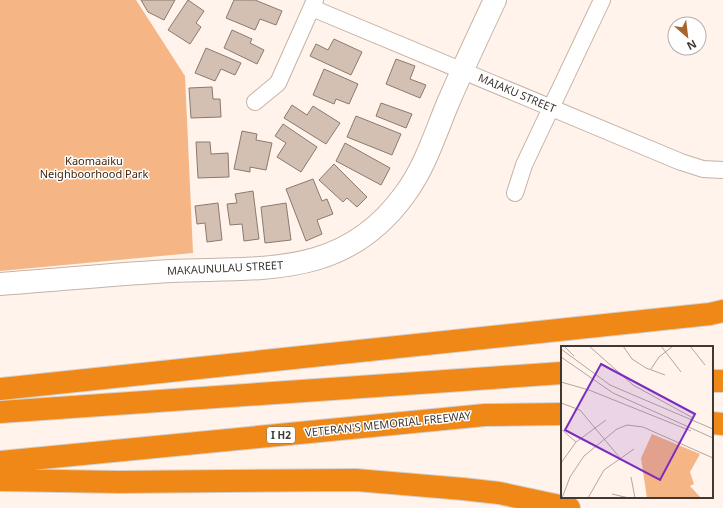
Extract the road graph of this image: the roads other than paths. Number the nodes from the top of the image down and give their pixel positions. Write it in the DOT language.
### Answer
graph roads {
  1 [pos="495,0"];
  2 [pos="602,0"];
  3 [pos="313,4"];
  4 [pos="462,70"];
  5 [pos="255,102"];
  6 [pos="552,107"];
  7 [pos="723,170"];
  8 [pos="515,192"];
  9 [pos="0,284"];
  10 [pos="723,311"];
  11 [pos="723,370"];
  12 [pos="713,371"];
  13 [pos="560,373"];
  14 [pos="713,381"];
  15 [pos="723,382"];
  16 [pos="0,389"];
  17 [pos="0,412"];
  18 [pos="561,414"];
  19 [pos="713,423"];
  20 [pos="723,424"];
  21 [pos="0,462"];
  22 [pos="0,480"];
  23 [pos="569,508"];
  1 -- 4 [label="street, MAKAUNULAU STREET"];
  2 -- 6 [label="street"];
  3 -- 4 [label="street, MAIAKU STREET"];
  3 -- 5 [label="street"];
  4 -- 6 [label="street, MAIAKU STREET"];
  4 -- 9 [label="street, MAKAUNULAU STREET"];
  6 -- 7 [label="street, MAIAKU STREET"];
  6 -- 8 [label="street"];
  10 -- 16 [label="highway"];
  11 -- 12 [label="highway"];
  13 -- 17 [label="highway"];
  14 -- 15 [label="highway"];
  18 -- 21 [label="highway, VETERAN'S MEMORIAL FREEWAY / I H2"];
  19 -- 20 [label="highway"];
  22 -- 23 [label="highway"];
}
